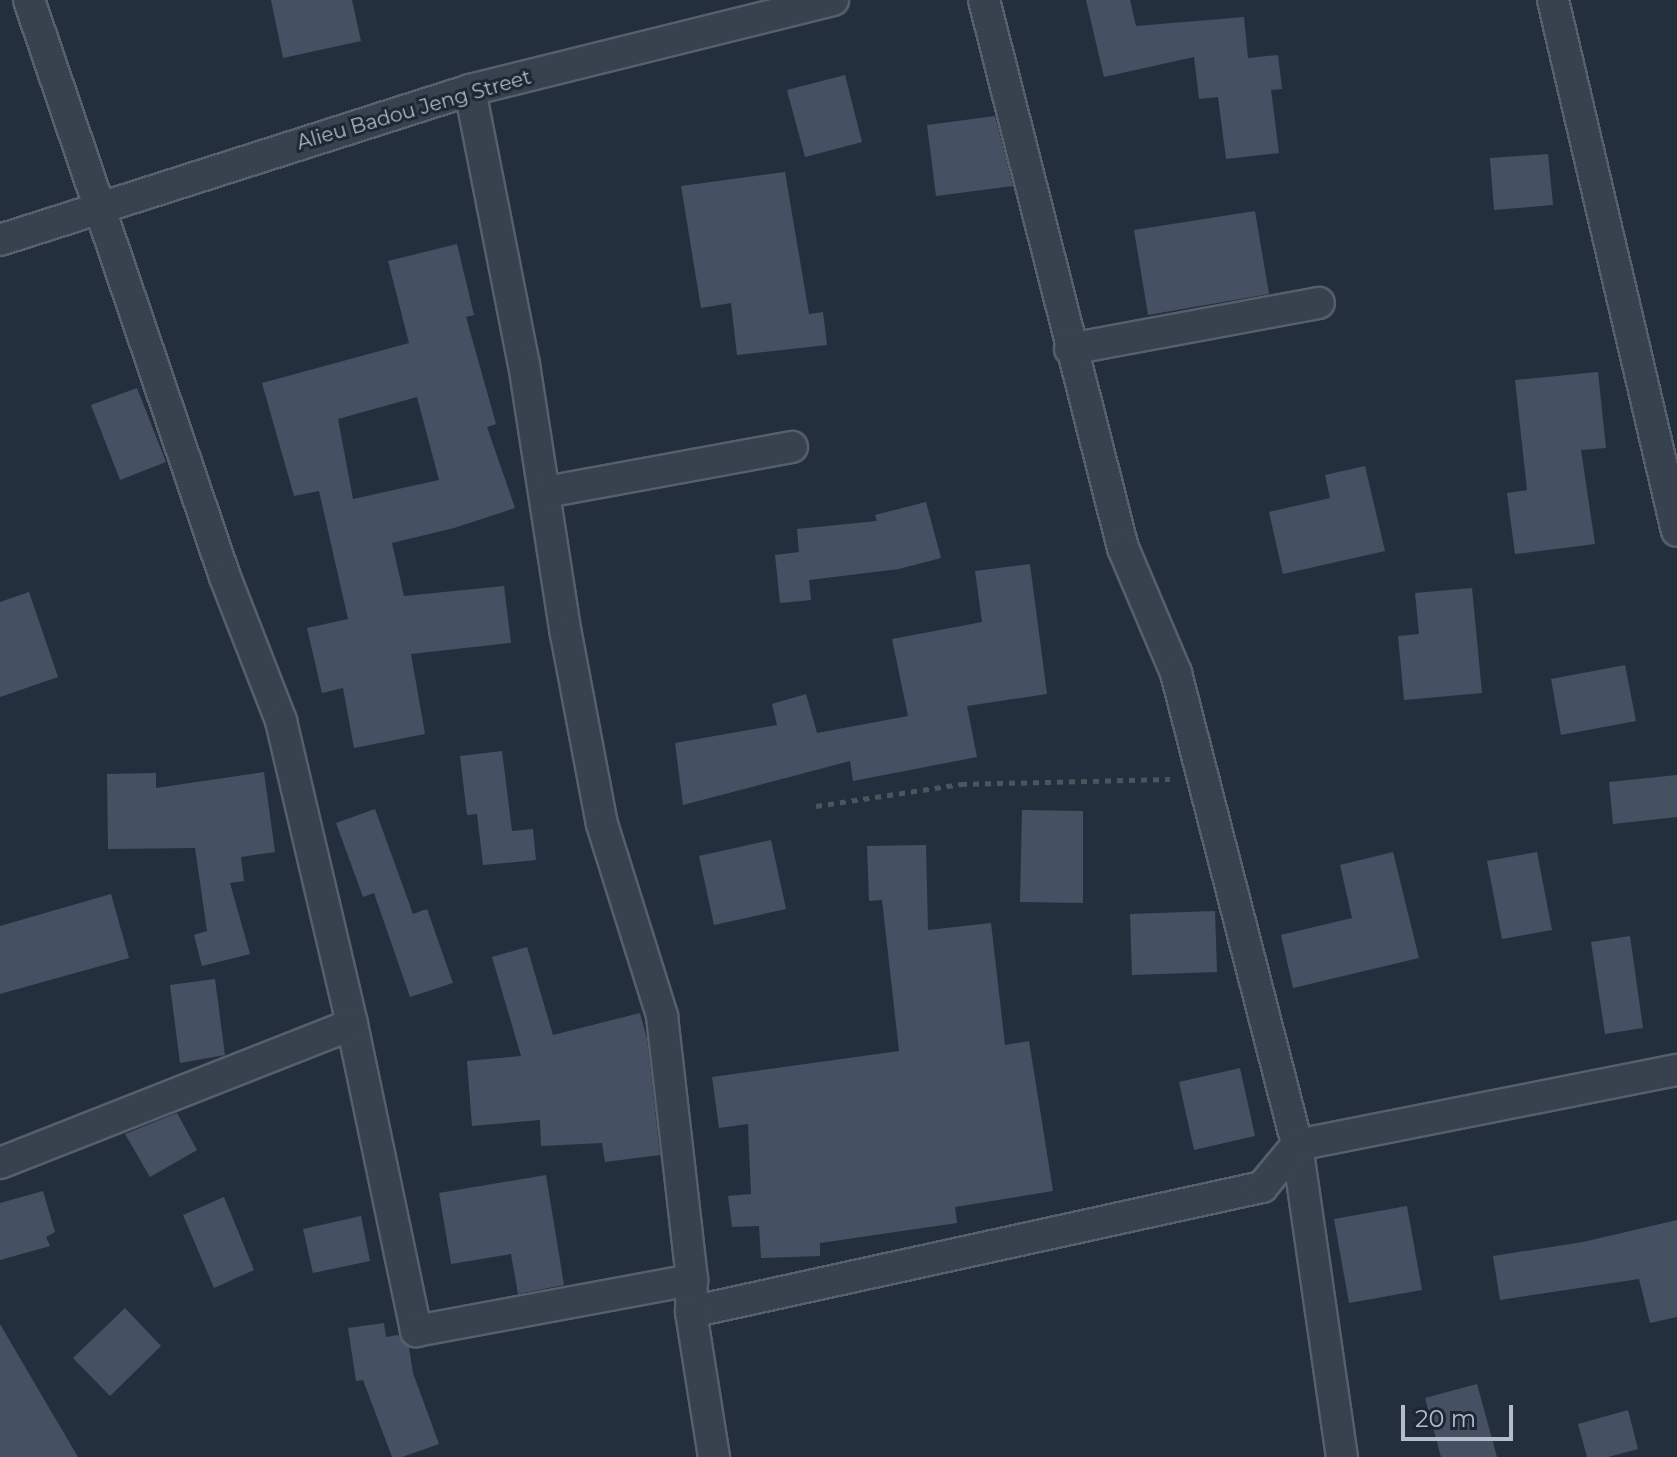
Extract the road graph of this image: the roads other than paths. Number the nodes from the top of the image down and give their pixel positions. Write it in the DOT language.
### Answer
graph roads {
  1 [pos="29,0"];
  2 [pos="833,0"];
  3 [pos="984,0"];
  4 [pos="1553,0"];
  5 [pos="470,90"];
  6 [pos="100,207"];
  7 [pos="0,240"];
  8 [pos="1319,303"];
  9 [pos="1070,349"];
  10 [pos="792,447"];
  11 [pos="546,492"];
  12 [pos="1677,531"];
  13 [pos="352,1024"];
  14 [pos="1677,1070"];
  15 [pos="1297,1145"];
  16 [pos="0,1163"];
  17 [pos="692,1280"];
  18 [pos="691,1312"];
  19 [pos="714,1457"];
  20 [pos="1342,1457"];
  1 -- 6 [label="street"];
  2 -- 5 [label="street, Alieu Badou Jeng Street"];
  3 -- 9 [label="street"];
  4 -- 12 [label="street"];
  5 -- 6 [label="street, Alieu Badou Jeng Street"];
  5 -- 11 [label="street"];
  6 -- 7 [label="street, Alieu Badou Jeng Street"];
  6 -- 13 [label="street"];
  8 -- 9 [label="street"];
  9 -- 15 [label="street"];
  10 -- 11 [label="street"];
  11 -- 17 [label="street"];
  13 -- 16 [label="street"];
  13 -- 17 [label="street"];
  14 -- 15 [label="street"];
  15 -- 18 [label="street"];
  15 -- 20 [label="street"];
  17 -- 18 [label="street"];
  18 -- 19 [label="street"];
}
